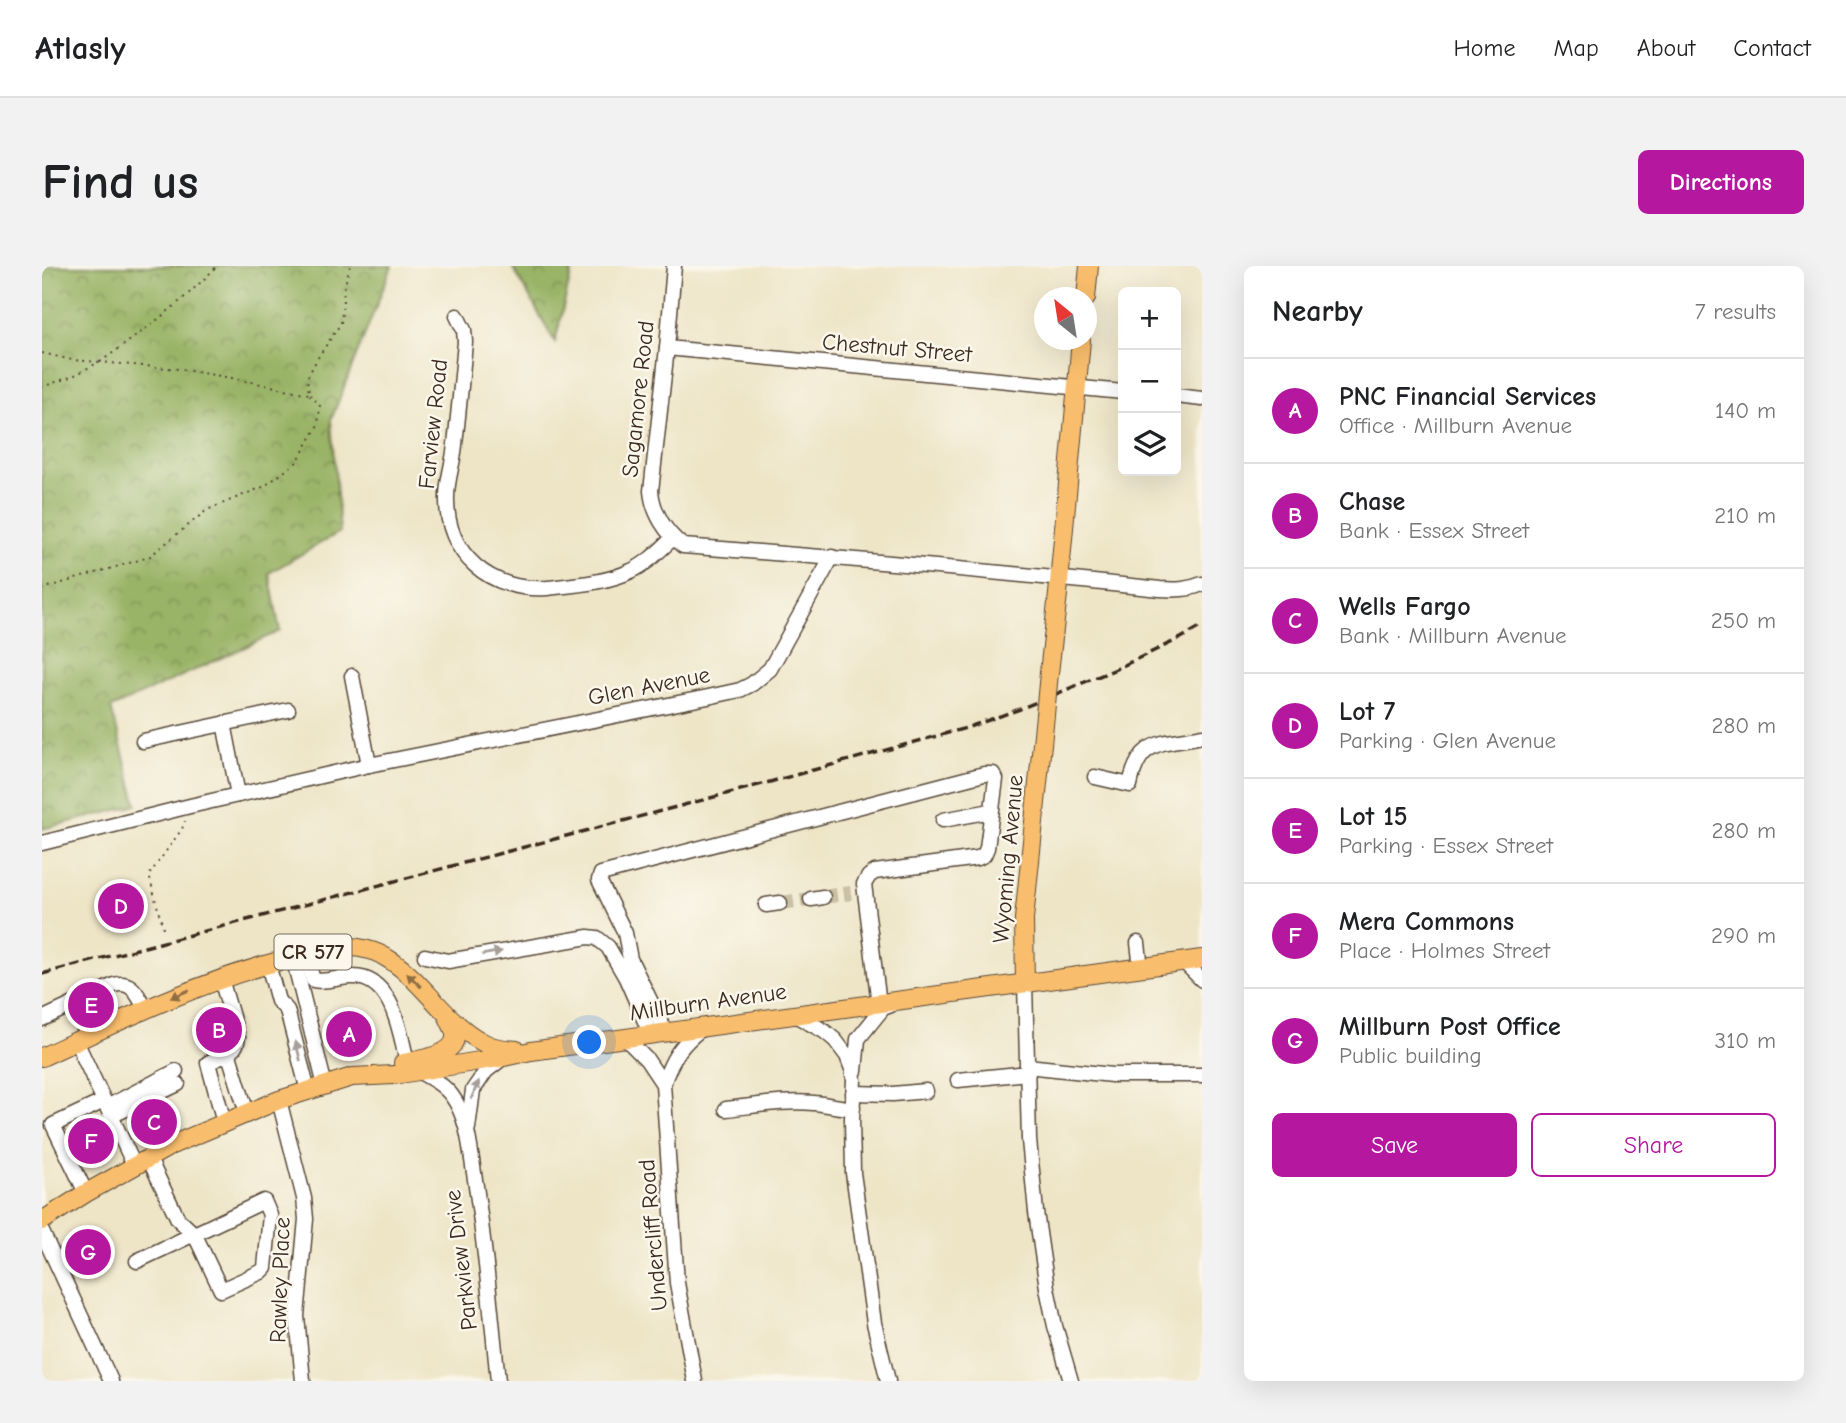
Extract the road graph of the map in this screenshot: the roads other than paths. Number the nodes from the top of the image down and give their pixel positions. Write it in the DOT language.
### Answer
graph roads {
  1 [pos="674,266"];
  2 [pos="1089,266"];
  3 [pos="1087,287"];
  4 [pos="457,316"];
  5 [pos="667,348"];
  6 [pos="1081,350"];
  7 [pos="1076,388"];
  8 [pos="1118,392"];
  9 [pos="1181,396"];
  10 [pos="1202,398"];
  11 [pos="673,538"];
  12 [pos="832,557"];
  13 [pos="1060,578"];
  14 [pos="1202,584"];
  15 [pos="352,676"];
  16 [pos="288,710"];
  17 [pos="224,723"];
  18 [pos="1202,736"];
  19 [pos="143,741"];
  20 [pos="369,765"];
  21 [pos="1095,778"];
  22 [pos="238,795"];
  23 [pos="992,811"];
  24 [pos="943,820"];
  25 [pos="42,844"];
  26 [pos="1138,943"];
  27 [pos="300,955"];
  28 [pos="425,956"];
  29 [pos="1193,961"];
  30 [pos="268,964"];
  31 [pos="1141,968"];
  32 [pos="221,979"];
  33 [pos="1202,980"];
  34 [pos="1025,983"];
  35 [pos="900,1001"];
  36 [pos="879,1004"];
  37 [pos="146,1009"];
  38 [pos="446,1013"];
  39 [pos="795,1015"];
  40 [pos="42,1019"];
  41 [pos="701,1029"];
  42 [pos="659,1034"];
  43 [pos="625,1038"];
  44 [pos="76,1041"];
  45 [pos="531,1051"];
  46 [pos="229,1055"];
  47 [pos="42,1057"];
  48 [pos="504,1057"];
  49 [pos="412,1067"];
  50 [pos="1027,1069"];
  51 [pos="1202,1075"];
  52 [pos="958,1080"];
  53 [pos="663,1084"];
  54 [pos="317,1088"];
  55 [pos="926,1091"];
  56 [pos="853,1094"];
  57 [pos="279,1100"];
  58 [pos="107,1108"];
  59 [pos="726,1109"];
  60 [pos="247,1113"];
  61 [pos="224,1122"];
  62 [pos="468,1133"];
  63 [pos="141,1161"];
  64 [pos="86,1193"];
  65 [pos="42,1221"];
  66 [pos="42,1232"];
  67 [pos="195,1234"];
  68 [pos="137,1261"];
  69 [pos="111,1381"];
  70 [pos="303,1381"];
  71 [pos="498,1381"];
  72 [pos="695,1381"];
  73 [pos="888,1381"];
  74 [pos="1071,1381"];
  1 -- 5 [label="street, Sagamore Road"];
  2 -- 3 [label="main road"];
  4 -- 11 [label="street, Farview Road"];
  5 -- 7 [label="street, Chestnut Street"];
  5 -- 11 [label="street, Sagamore Road"];
  6 -- 7 [label="main road, Wyoming Avenue"];
  7 -- 8 [label="street, Chestnut Street"];
  7 -- 13 [label="main road, Wyoming Avenue"];
  9 -- 10 [label="street"];
  11 -- 12 [label="street"];
  12 -- 13 [label="street"];
  12 -- 20 [label="street, Glen Avenue"];
  13 -- 14 [label="street"];
  13 -- 34 [label="main road, Wyoming Avenue, bridge"];
  15 -- 20 [label="street"];
  16 -- 17 [label="street"];
  17 -- 19 [label="street"];
  17 -- 22 [label="street"];
  18 -- 21 [label="street"];
  20 -- 22 [label="street, Glen Avenue"];
  22 -- 25 [label="street, Glen Avenue"];
  23 -- 24 [label="street"];
  23 -- 36 [label="street"];
  23 -- 42 [label="street"];
  26 -- 31 [label="street"];
  27 -- 30 [label="main road, CR 577"];
  38 -- 27 [label="main road, CR 577, one-way"];
  27 -- 49 [label="street"];
  27 -- 54 [label="street"];
  28 -- 42 [label="street, one-way"];
  29 -- 31 [label="main road, Millburn Avenue"];
  29 -- 33 [label="street"];
  30 -- 32 [label="main road, CR 577"];
  54 -- 30 [label="street, one-way"];
  31 -- 34 [label="main road, Millburn Avenue"];
  32 -- 37 [label="main road, CR 577, one-way"];
  32 -- 46 [label="street"];
  34 -- 35 [label="main road, Millburn Avenue / CR 577"];
  34 -- 50 [label="street, Wyoming Avenue"];
  35 -- 36 [label="main road, Millburn Avenue / CR 577"];
  35 -- 56 [label="street"];
  36 -- 39 [label="main road, Millburn Avenue / CR 577"];
  37 -- 40 [label="street"];
  37 -- 44 [label="main road, CR 577"];
  38 -- 45 [label="main road, CR 577"];
  38 -- 49 [label="main road"];
  39 -- 41 [label="main road, Millburn Avenue / CR 577"];
  39 -- 56 [label="street"];
  41 -- 42 [label="main road, Millburn Avenue / CR 577"];
  41 -- 53 [label="street, Undercliff Road"];
  42 -- 43 [label="main road, Millburn Avenue / CR 577"];
  43 -- 45 [label="main road, Millburn Avenue / CR 577"];
  43 -- 53 [label="street"];
  44 -- 47 [label="main road, CR 577"];
  44 -- 58 [label="street"];
  45 -- 48 [label="main road, Millburn Avenue / CR 577"];
  46 -- 60 [label="street"];
  46 -- 61 [label="street"];
  48 -- 49 [label="main road, Millburn Avenue / CR 577"];
  62 -- 48 [label="street, Parkview Drive, one-way"];
  49 -- 54 [label="main road"];
  49 -- 62 [label="street, Parkview Drive"];
  50 -- 51 [label="street"];
  50 -- 52 [label="street"];
  50 -- 74 [label="street, Wyoming Avenue"];
  53 -- 72 [label="street, Undercliff Road"];
  54 -- 57 [label="main road"];
  55 -- 56 [label="street"];
  56 -- 59 [label="street"];
  56 -- 73 [label="street"];
  57 -- 60 [label="main road"];
  57 -- 70 [label="street, Rawley Place"];
  58 -- 58 [label="street"];
  58 -- 63 [label="street"];
  58 -- 64 [label="street"];
  60 -- 61 [label="main road"];
  61 -- 63 [label="main road"];
  62 -- 71 [label="street, Parkview Drive"];
  63 -- 64 [label="main road"];
  63 -- 67 [label="street"];
  64 -- 65 [label="main road"];
  66 -- 69 [label="street"];
  67 -- 67 [label="street"];
  67 -- 68 [label="street"];
}
